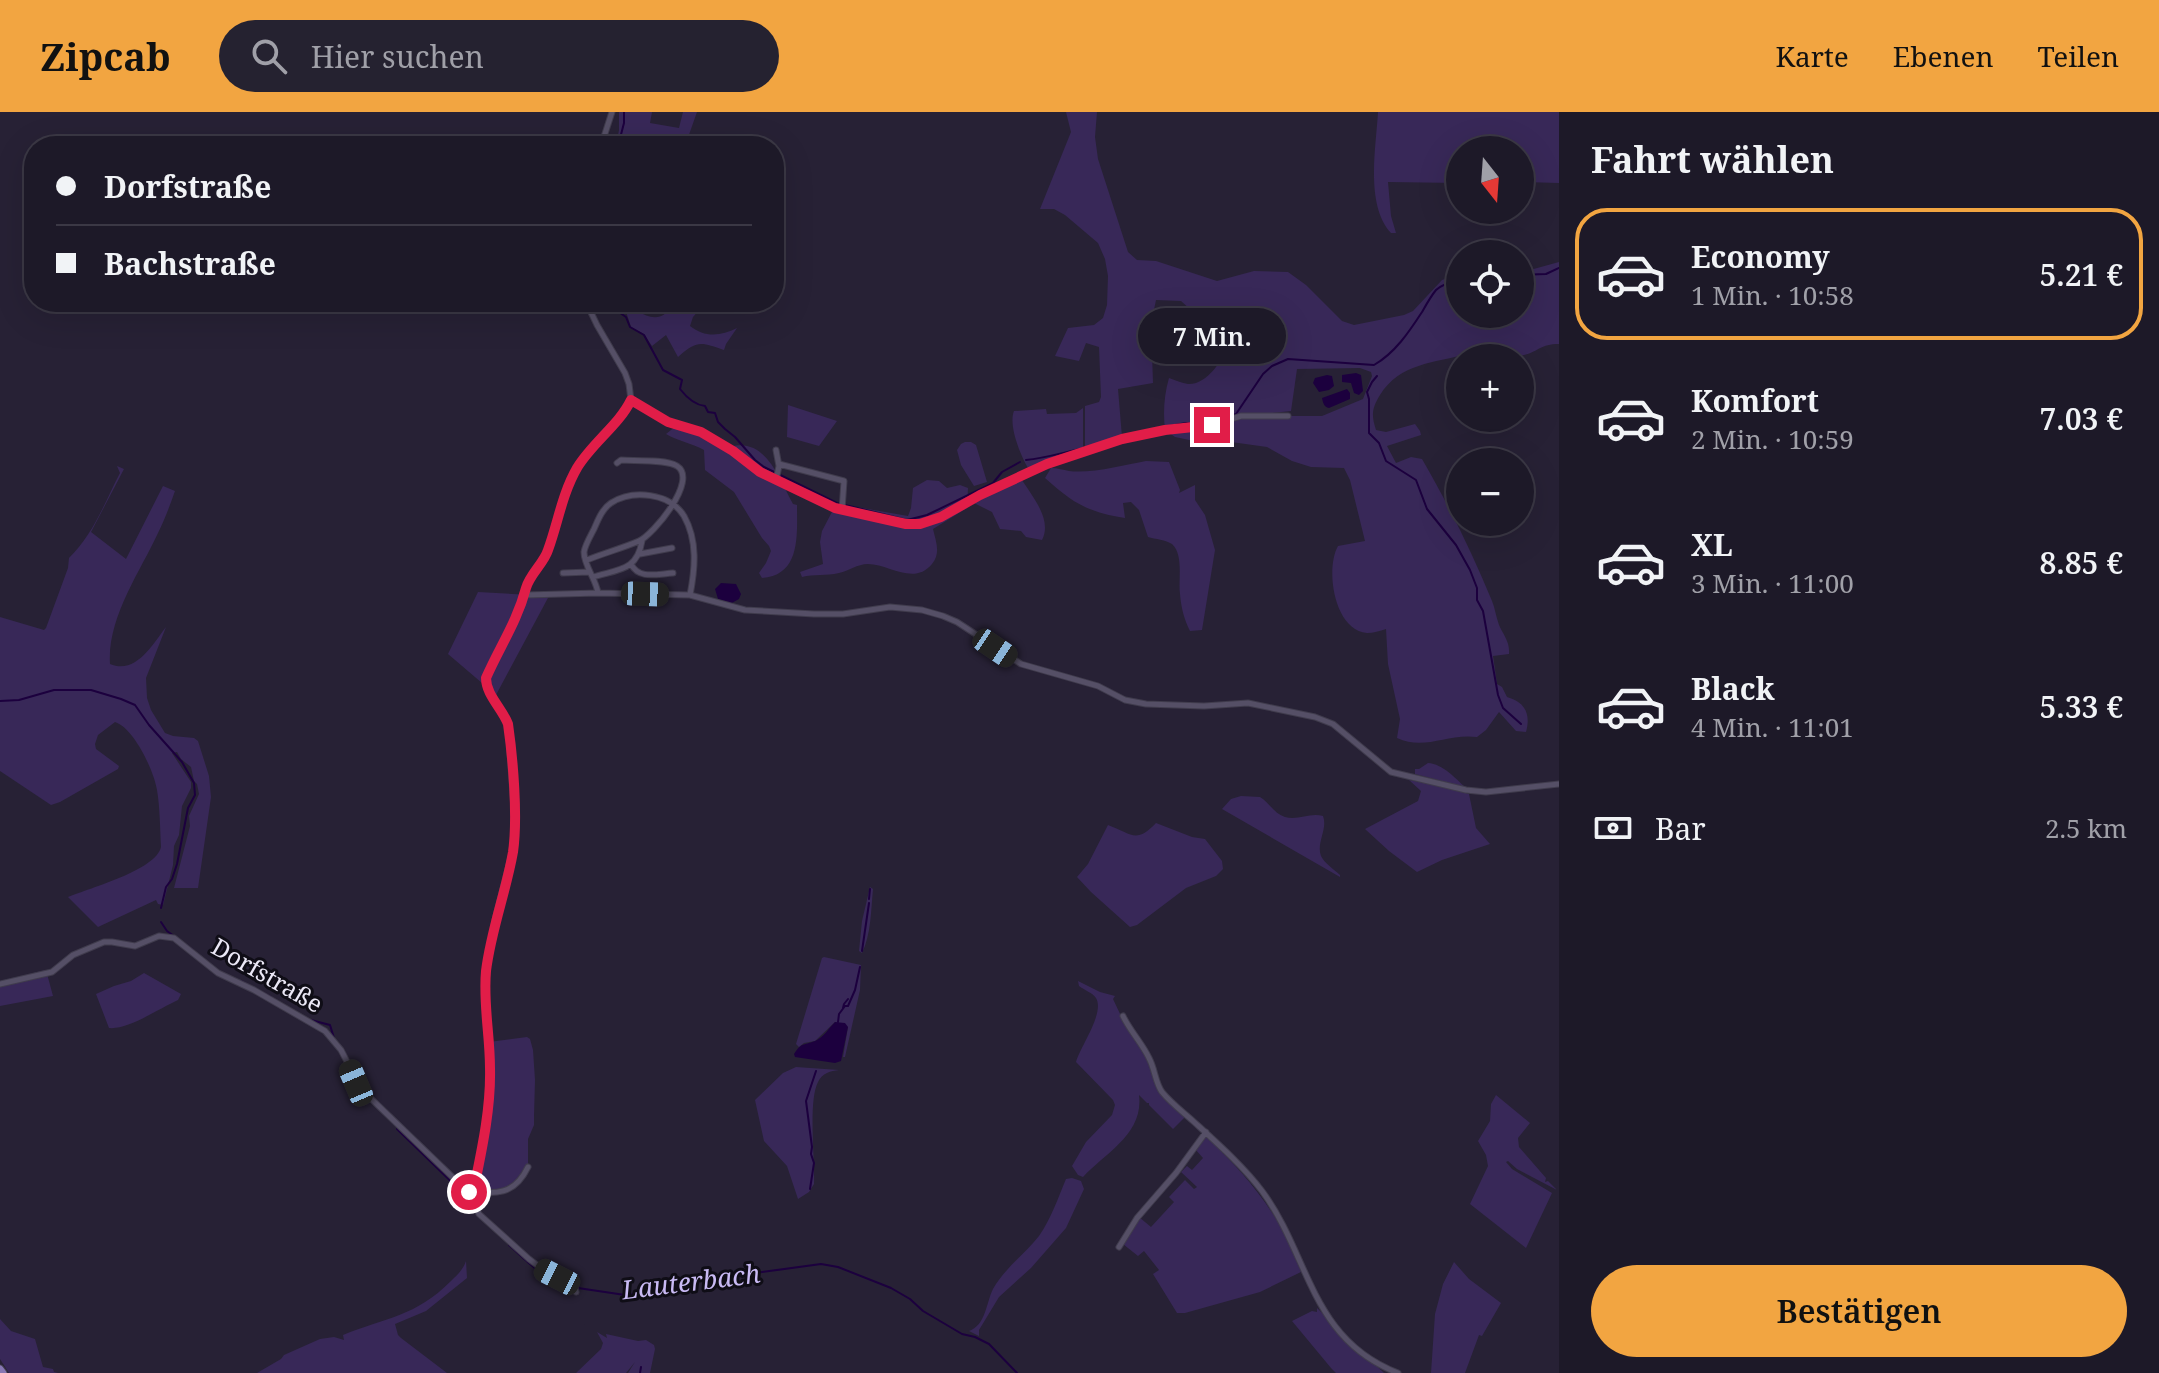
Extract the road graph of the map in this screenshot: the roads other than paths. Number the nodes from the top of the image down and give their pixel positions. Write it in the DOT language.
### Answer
graph roads {
  1 [pos="612,112"];
  2 [pos="604,136"];
  3 [pos="591,312"];
  4 [pos="631,400"];
  5 [pos="1288,416"];
  6 [pos="776,450"];
  7 [pos="617,463"];
  8 [pos="778,472"];
  9 [pos="673,505"];
  10 [pos="842,506"];
  11 [pos="642,540"];
  12 [pos="672,548"];
  13 [pos="640,554"];
  14 [pos="587,560"];
  15 [pos="631,564"];
  16 [pos="563,573"];
  17 [pos="673,573"];
  18 [pos="591,574"];
  19 [pos="598,593"];
  20 [pos="526,595"];
  21 [pos="690,595"];
  22 [pos="1559,784"];
  23 [pos="0,984"];
  24 [pos="1123,1016"];
  25 [pos="1206,1132"];
  26 [pos="528,1167"];
  27 [pos="471,1192"];
  28 [pos="1119,1247"];
  29 [pos="575,1290"];
  30 [pos="1398,1373"];
  1 -- 2 [label="street"];
  3 -- 4 [label="street"];
  4 -- 8 [label="street"];
  4 -- 20 [label="street"];
  5 -- 10 [label="street"];
  6 -- 8 [label="street"];
  7 -- 9 [label="street"];
  8 -- 10 [label="street"];
  8 -- 10 [label="street"];
  9 -- 11 [label="street"];
  9 -- 14 [label="street"];
  9 -- 21 [label="street"];
  11 -- 13 [label="street"];
  11 -- 14 [label="street"];
  12 -- 13 [label="street"];
  13 -- 15 [label="street"];
  14 -- 18 [label="street"];
  15 -- 17 [label="street"];
  15 -- 18 [label="street"];
  16 -- 18 [label="street"];
  18 -- 19 [label="street"];
  19 -- 20 [label="street"];
  19 -- 21 [label="street"];
  20 -- 27 [label="street"];
  21 -- 22 [label="street"];
  23 -- 27 [label="street, Dorfstraße"];
  24 -- 25 [label="street"];
  25 -- 28 [label="street"];
  25 -- 30 [label="street"];
  26 -- 27 [label="street"];
  27 -- 29 [label="street, Dorfstraße"];
}
